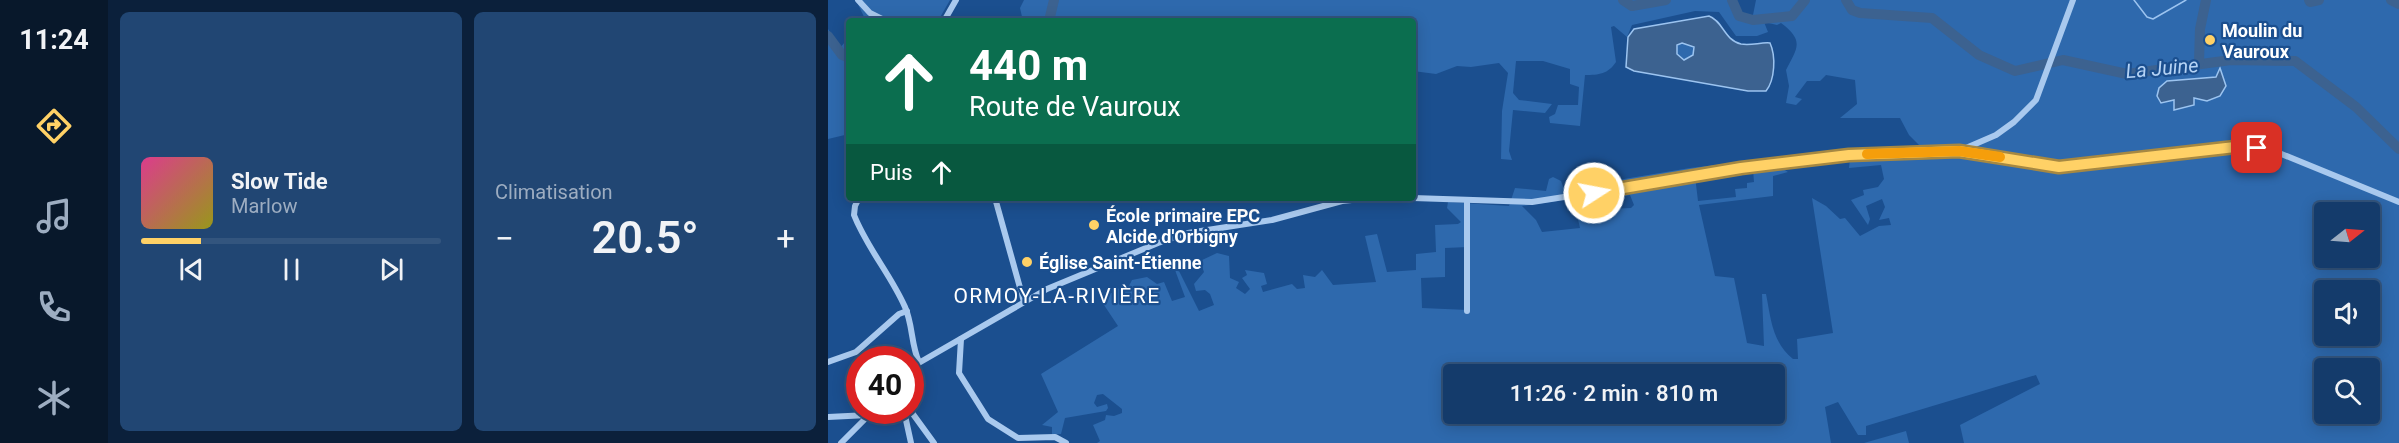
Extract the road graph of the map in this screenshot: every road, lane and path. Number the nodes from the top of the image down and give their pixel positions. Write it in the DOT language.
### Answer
graph roads {
  1 [pos="858,0"];
  2 [pos="956,0"];
  3 [pos="2073,0"];
  4 [pos="879,18"];
  5 [pos="946,18"];
  6 [pos="1959,151"];
  7 [pos="1416,198"];
  8 [pos="1467,200"];
  9 [pos="858,201"];
  10 [pos="996,201"];
  11 [pos="1342,201"];
  12 [pos="2399,202"];
  13 [pos="1024,302"];
  14 [pos="907,311"];
  15 [pos="1467,311"];
  16 [pos="961,339"];
  17 [pos="914,346"];
  18 [pos="924,359"];
  19 [pos="828,362"];
  20 [pos="828,417"];
  21 [pos="846,417"];
  22 [pos="860,424"];
  23 [pos="907,424"];
  24 [pos="920,424"];
  25 [pos="841,443"];
  26 [pos="911,443"];
  27 [pos="934,443"];
  28 [pos="1066,443"];
  1 -- 4 [label="street"];
  2 -- 5 [label="street"];
  3 -- 6 [label="street"];
  6 -- 8 [label="street"];
  6 -- 12 [label="street"];
  7 -- 8 [label="street"];
  8 -- 15 [label="street"];
  9 -- 14 [label="street"];
  10 -- 13 [label="street"];
  11 -- 13 [label="street"];
  13 -- 16 [label="street"];
  14 -- 17 [label="street"];
  14 -- 19 [label="street"];
  16 -- 18 [label="street"];
  16 -- 28 [label="street"];
  20 -- 21 [label="street"];
  22 -- 25 [label="street"];
  23 -- 26 [label="street"];
  24 -- 27 [label="street"];
}
